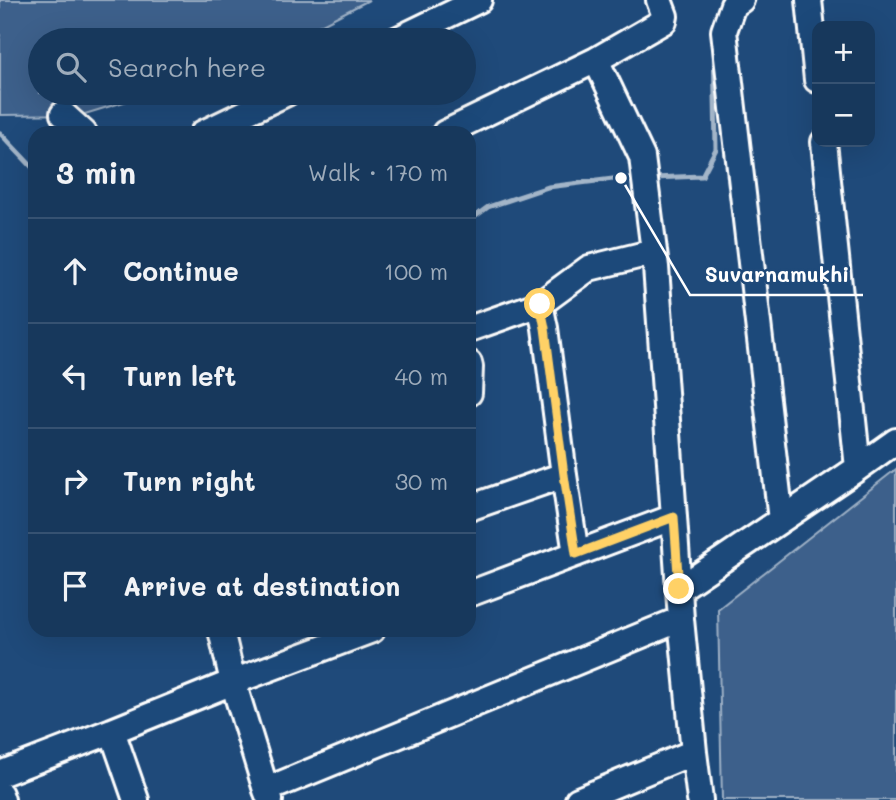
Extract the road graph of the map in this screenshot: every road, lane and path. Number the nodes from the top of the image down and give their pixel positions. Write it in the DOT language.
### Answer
graph roads {
  1 [pos="479,0"];
  2 [pos="659,0"];
  3 [pos="741,0"];
  4 [pos="809,0"];
  5 [pos="421,28"];
  6 [pos="812,30"];
  7 [pos="596,60"];
  8 [pos="262,105"];
  9 [pos="63,114"];
  10 [pos="76,126"];
  11 [pos="218,126"];
  12 [pos="459,126"];
  13 [pos="825,147"];
  14 [pos="654,253"];
  15 [pos="540,304"];
  16 [pos="476,327"];
  17 [pos="896,441"];
  18 [pos="858,468"];
  19 [pos="564,475"];
  20 [pos="476,506"];
  21 [pos="674,517"];
  22 [pos="781,520"];
  23 [pos="576,554"];
  24 [pos="679,589"];
  25 [pos="476,591"];
  26 [pos="681,619"];
  27 [pos="223,637"];
  28 [pos="353,637"];
  29 [pos="233,682"];
  30 [pos="112,731"];
  31 [pos="694,752"];
  32 [pos="0,774"];
  33 [pos="0,793"];
  34 [pos="268,795"];
  35 [pos="2,800"];
  36 [pos="136,800"];
  37 [pos="578,800"];
  38 [pos="700,800"];
  1 -- 5 [label="street"];
  2 -- 7 [label="street"];
  3 -- 22 [label="street"];
  4 -- 6 [label="street"];
  7 -- 12 [label="street"];
  7 -- 14 [label="street"];
  8 -- 11 [label="street"];
  9 -- 10 [label="street"];
  13 -- 18 [label="street"];
  14 -- 15 [label="street"];
  14 -- 21 [label="street"];
  15 -- 16 [label="street"];
  15 -- 19 [label="street"];
  17 -- 18 [label="street"];
  18 -- 22 [label="street"];
  19 -- 20 [label="street"];
  19 -- 23 [label="street"];
  21 -- 23 [label="street"];
  21 -- 24 [label="street"];
  22 -- 24 [label="street"];
  23 -- 25 [label="street"];
  24 -- 26 [label="street"];
  26 -- 31 [label="street"];
  26 -- 34 [label="street"];
  27 -- 29 [label="street"];
  28 -- 29 [label="street"];
  29 -- 30 [label="street"];
  29 -- 34 [label="street"];
  30 -- 32 [label="street"];
  30 -- 36 [label="street"];
  31 -- 37 [label="street"];
  31 -- 38 [label="street"];
  33 -- 35 [label="street"];
}
